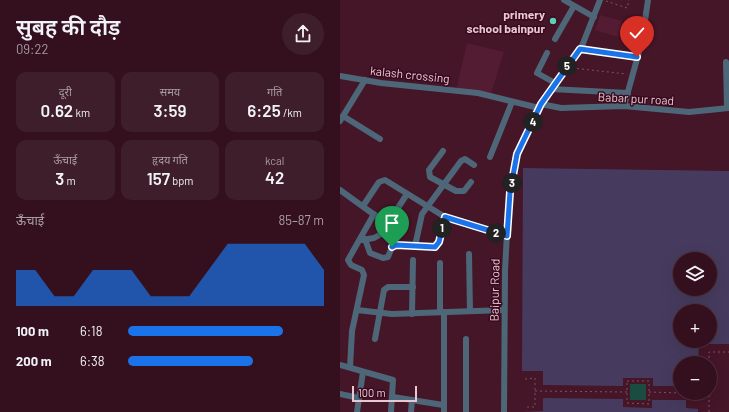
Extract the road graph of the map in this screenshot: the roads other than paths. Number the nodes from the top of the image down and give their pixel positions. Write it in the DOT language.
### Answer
graph roads {
  1 [pos="564,0"];
  2 [pos="600,0"];
  3 [pos="648,0"];
  4 [pos="574,6"];
  5 [pos="594,17"];
  6 [pos="555,39"];
  7 [pos="547,53"];
  8 [pos="726,62"];
  9 [pos="340,76"];
  10 [pos="365,80"];
  11 [pos="555,83"];
  12 [pos="550,89"];
  13 [pos="628,93"];
  14 [pos="512,102"];
  15 [pos="540,106"];
  16 [pos="624,106"];
  17 [pos="728,108"];
  18 [pos="342,119"];
  19 [pos="380,139"];
  20 [pos="443,151"];
  21 [pos="490,157"];
  22 [pos="474,165"];
  23 [pos="471,182"];
  24 [pos="443,185"];
  25 [pos="340,190"];
  26 [pos="407,194"];
  27 [pos="427,205"];
  28 [pos="363,206"];
  29 [pos="374,214"];
  30 [pos="445,217"];
  31 [pos="387,224"];
  32 [pos="507,236"];
  33 [pos="362,240"];
  34 [pos="415,246"];
  35 [pos="469,254"];
  36 [pos="413,260"];
  37 [pos="440,263"];
  38 [pos="412,286"];
  39 [pos="357,310"];
  40 [pos="504,310"];
  41 [pos="470,311"];
  42 [pos="442,312"];
  43 [pos="379,313"];
  44 [pos="412,314"];
  45 [pos="375,339"];
  46 [pos="466,339"];
  47 [pos="340,365"];
  48 [pos="350,367"];
  49 [pos="363,372"];
  50 [pos="340,394"];
  51 [pos="393,397"];
  52 [pos="359,398"];
  53 [pos="412,400"];
  54 [pos="444,409"];
  55 [pos="357,412"];
  56 [pos="391,412"];
  57 [pos="411,412"];
  58 [pos="466,412"];
  59 [pos="504,412"];
  1 -- 4 [label="street"];
  2 -- 5 [label="street, Baipur Road"];
  3 -- 13 [label="street"];
  4 -- 5 [label="street"];
  4 -- 6 [label="street"];
  5 -- 11 [label="street, Baipur Road"];
  7 -- 11 [label="street"];
  8 -- 17 [label="street"];
  9 -- 10 [label="street, kalash crossing"];
  10 -- 14 [label="street, kalash crossing"];
  10 -- 18 [label="street"];
  11 -- 12 [label="street, Baipur Road"];
  12 -- 13 [label="street"];
  12 -- 15 [label="street, Baipur Road"];
  13 -- 16 [label="street"];
  14 -- 15 [label="street, Babar pur road"];
  14 -- 21 [label="street"];
  15 -- 16 [label="street, Babar pur road"];
  15 -- 32 [label="street, Baipur Road"];
  16 -- 17 [label="street, Babar pur road"];
  18 -- 19 [label="street"];
  20 -- 24 [label="street"];
  22 -- 24 [label="street"];
  23 -- 24 [label="street"];
  24 -- 27 [label="street"];
  25 -- 28 [label="street"];
  26 -- 27 [label="street"];
  26 -- 28 [label="street"];
  26 -- 31 [label="street"];
  27 -- 30 [label="street"];
  27 -- 34 [label="street"];
  28 -- 29 [label="street"];
  29 -- 31 [label="street"];
  29 -- 33 [label="street"];
  30 -- 32 [label="street"];
  30 -- 34 [label="street"];
  31 -- 33 [label="street"];
  32 -- 40 [label="street, Baipur Road"];
  33 -- 34 [label="street"];
  33 -- 39 [label="street"];
  35 -- 41 [label="street"];
  36 -- 38 [label="street"];
  37 -- 42 [label="street"];
  38 -- 43 [label="street"];
  38 -- 44 [label="street"];
  39 -- 43 [label="street"];
  39 -- 48 [label="street"];
  40 -- 41 [label="street"];
  40 -- 59 [label="street, Baipur Road"];
  41 -- 42 [label="street"];
  42 -- 44 [label="street"];
  42 -- 54 [label="street"];
  43 -- 44 [label="street"];
  43 -- 45 [label="street"];
  46 -- 58 [label="street"];
  47 -- 48 [label="street"];
  48 -- 49 [label="street"];
  49 -- 51 [label="street"];
  49 -- 52 [label="street"];
  50 -- 52 [label="street"];
  51 -- 53 [label="street"];
  51 -- 56 [label="street"];
  52 -- 55 [label="street"];
  53 -- 54 [label="street"];
  53 -- 57 [label="street"];
}
